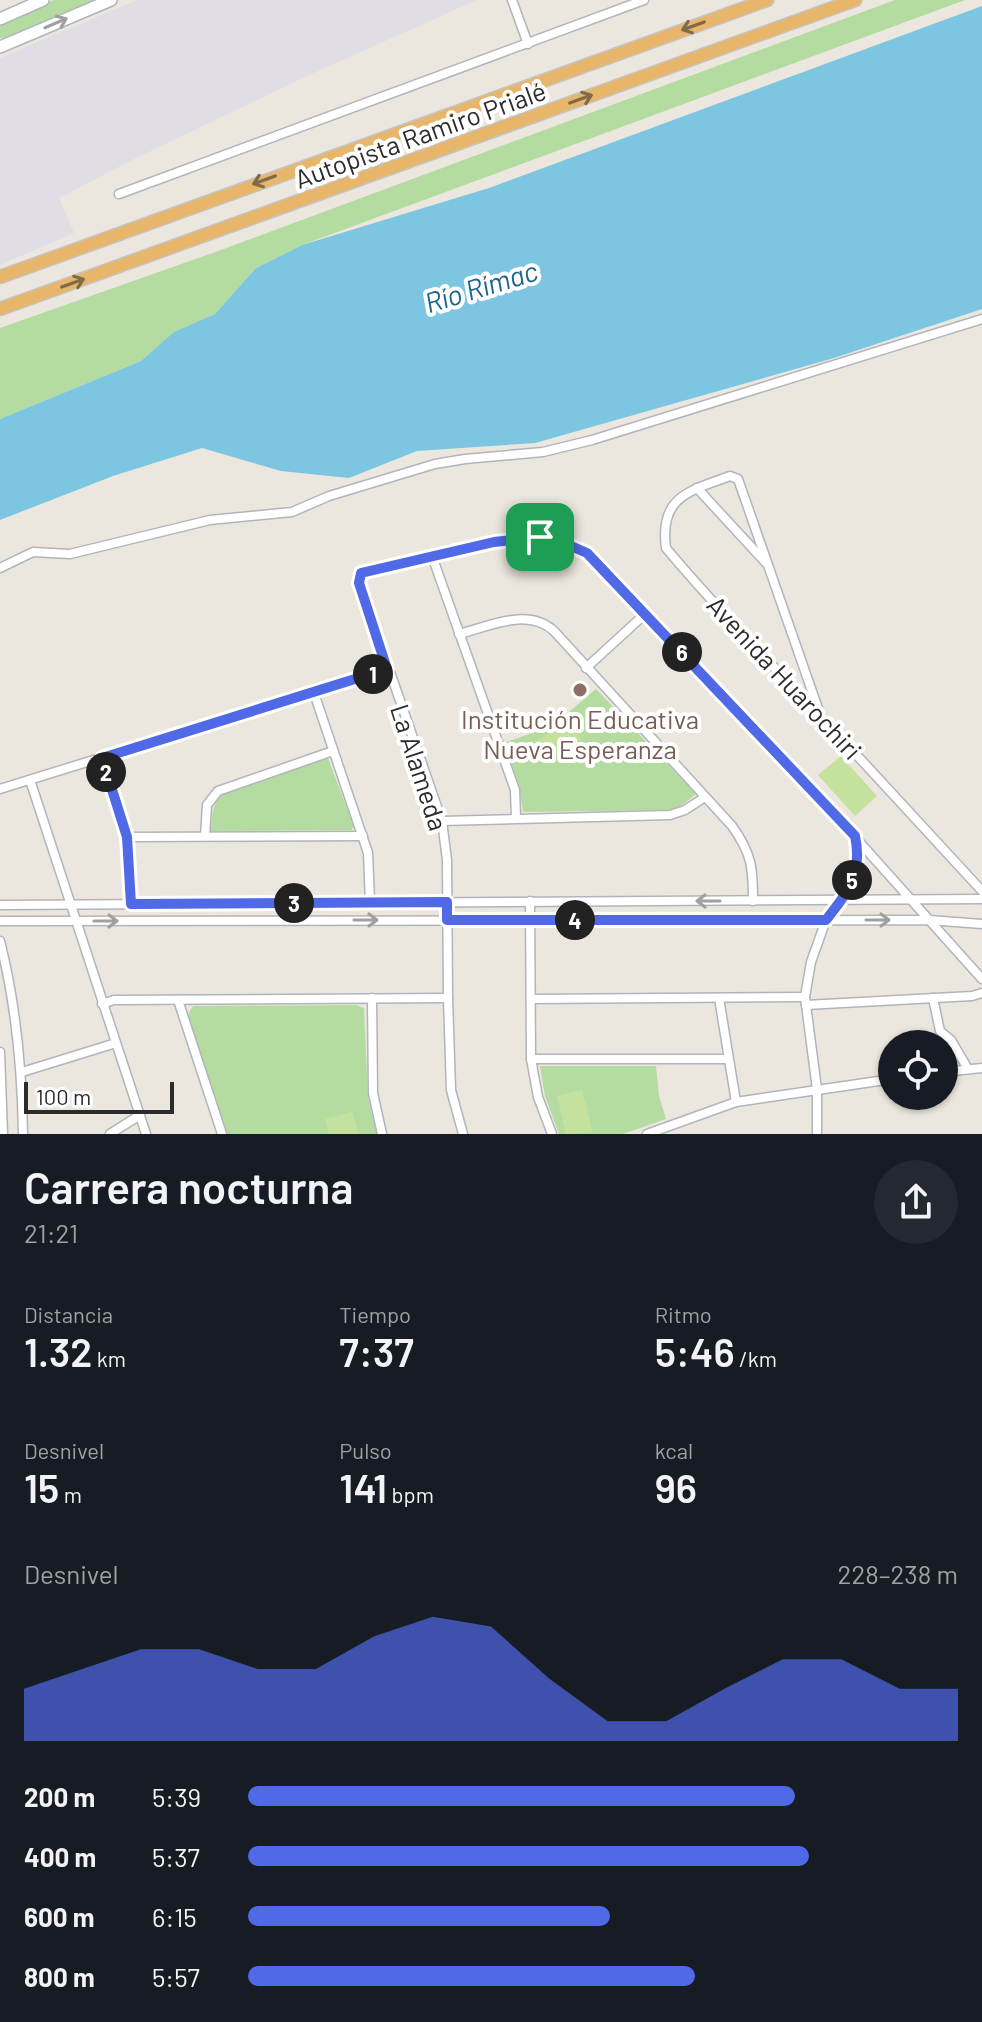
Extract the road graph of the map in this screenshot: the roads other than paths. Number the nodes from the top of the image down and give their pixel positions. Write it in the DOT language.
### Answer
graph roads {
  1 [pos="43,0"];
  2 [pos="111,0"];
  3 [pos="512,0"];
  4 [pos="644,0"];
  5 [pos="767,0"];
  6 [pos="855,0"];
  7 [pos="0,19"];
  8 [pos="528,44"];
  9 [pos="0,47"];
  10 [pos="119,194"];
  11 [pos="0,277"];
  12 [pos="0,309"];
  13 [pos="982,319"];
  14 [pos="697,488"];
  15 [pos="432,556"];
  16 [pos="769,567"];
  17 [pos="0,568"];
  18 [pos="645,614"];
  19 [pos="459,634"];
  20 [pos="586,668"];
  21 [pos="387,669"];
  22 [pos="314,693"];
  23 [pos="821,717"];
  24 [pos="333,751"];
  25 [pos="102,758"];
  26 [pos="30,780"];
  27 [pos="0,789"];
  28 [pos="705,797"];
  29 [pos="516,818"];
  30 [pos="442,821"];
  31 [pos="205,836"];
  32 [pos="363,836"];
  33 [pos="855,836"];
  34 [pos="127,837"];
  35 [pos="982,891"];
  36 [pos="982,899"];
  37 [pos="841,900"];
  38 [pos="910,900"];
  39 [pos="530,901"];
  40 [pos="753,901"];
  41 [pos="447,902"];
  42 [pos="370,903"];
  43 [pos="69,904"];
  44 [pos="131,904"];
  45 [pos="0,905"];
  46 [pos="447,920"];
  47 [pos="530,920"];
  48 [pos="826,920"];
  49 [pos="929,920"];
  50 [pos="0,921"];
  51 [pos="75,921"];
  52 [pos="982,924"];
  53 [pos="0,941"];
  54 [pos="982,979"];
  55 [pos="982,993"];
  56 [pos="372,998"];
  57 [pos="448,998"];
  58 [pos="719,998"];
  59 [pos="933,998"];
  60 [pos="532,999"];
  61 [pos="178,1000"];
  62 [pos="806,1001"];
  63 [pos="102,1004"];
  64 [pos="116,1043"];
  65 [pos="0,1052"];
  66 [pos="531,1059"];
  67 [pos="728,1059"];
  68 [pos="982,1068"];
  69 [pos="968,1069"];
  70 [pos="958,1070"];
  71 [pos="22,1072"];
  72 [pos="878,1081"];
  73 [pos="817,1089"];
  74 [pos="736,1102"];
  75 [pos="140,1115"];
  76 [pos="3,1134"];
  77 [pos="23,1134"];
  78 [pos="110,1134"];
  79 [pos="146,1134"];
  80 [pos="222,1134"];
  81 [pos="382,1134"];
  82 [pos="463,1134"];
  83 [pos="552,1134"];
  84 [pos="647,1134"];
  85 [pos="817,1134"];
  1 -- 7 [label="main road"];
  9 -- 2 [label="main road, one-way"];
  3 -- 8 [label="street"];
  4 -- 8 [label="street"];
  5 -- 11 [label="highway, Autopista Ramiro Prialé, one-way"];
  12 -- 6 [label="highway, Autopista Ramiro Prialé, one-way"];
  8 -- 10 [label="street"];
  13 -- 17 [label="street"];
  14 -- 16 [label="street"];
  14 -- 16 [label="street, Avenida Huarochiri"];
  14 -- 23 [label="street, Avenida Huarochiri"];
  15 -- 18 [label="street"];
  15 -- 19 [label="street"];
  15 -- 21 [label="street, La Alameda"];
  16 -- 23 [label="street"];
  18 -- 20 [label="street"];
  18 -- 33 [label="street"];
  19 -- 20 [label="street"];
  19 -- 29 [label="street"];
  20 -- 28 [label="street"];
  21 -- 22 [label="street"];
  21 -- 30 [label="street, La Alameda"];
  22 -- 24 [label="street"];
  22 -- 25 [label="street"];
  23 -- 35 [label="street, Avenida Huarochiri"];
  24 -- 31 [label="street"];
  24 -- 32 [label="street"];
  25 -- 26 [label="street"];
  25 -- 34 [label="street"];
  26 -- 27 [label="street"];
  26 -- 43 [label="street"];
  28 -- 29 [label="street"];
  28 -- 40 [label="street"];
  29 -- 30 [label="street"];
  30 -- 41 [label="street, La Alameda"];
  31 -- 32 [label="street"];
  31 -- 34 [label="street"];
  32 -- 42 [label="street"];
  33 -- 37 [label="street"];
  33 -- 38 [label="street"];
  34 -- 44 [label="street"];
  36 -- 38 [label="street"];
  37 -- 38 [label="street"];
  37 -- 40 [label="street"];
  37 -- 48 [label="street"];
  38 -- 49 [label="street"];
  40 -- 39 [label="street, one-way"];
  39 -- 41 [label="street"];
  39 -- 47 [label="street"];
  41 -- 42 [label="street"];
  41 -- 46 [label="street, La Alameda"];
  42 -- 44 [label="street"];
  43 -- 44 [label="street"];
  43 -- 45 [label="street"];
  43 -- 51 [label="street"];
  46 -- 47 [label="street"];
  51 -- 46 [label="street, one-way"];
  46 -- 57 [label="street, La Alameda"];
  47 -- 48 [label="street"];
  47 -- 60 [label="street"];
  48 -- 49 [label="street, one-way"];
  48 -- 62 [label="street"];
  49 -- 52 [label="street"];
  49 -- 54 [label="street"];
  50 -- 51 [label="street"];
  51 -- 63 [label="street"];
  53 -- 71 [label="street"];
  55 -- 59 [label="street"];
  56 -- 57 [label="street"];
  56 -- 61 [label="street"];
  56 -- 81 [label="street"];
  57 -- 82 [label="street, La Alameda"];
  58 -- 60 [label="street"];
  58 -- 62 [label="street"];
  58 -- 67 [label="street"];
  59 -- 62 [label="street"];
  59 -- 69 [label="street"];
  60 -- 66 [label="street"];
  61 -- 63 [label="street"];
  61 -- 80 [label="street"];
  62 -- 73 [label="street"];
  63 -- 64 [label="street"];
  64 -- 71 [label="street"];
  64 -- 75 [label="street"];
  65 -- 76 [label="street"];
  66 -- 67 [label="street"];
  66 -- 83 [label="street"];
  67 -- 74 [label="street"];
  68 -- 69 [label="street"];
  69 -- 70 [label="street"];
  71 -- 77 [label="street"];
  72 -- 73 [label="street"];
  73 -- 74 [label="street"];
  73 -- 85 [label="street"];
  74 -- 84 [label="street"];
  75 -- 78 [label="street"];
  75 -- 79 [label="street"];
}
